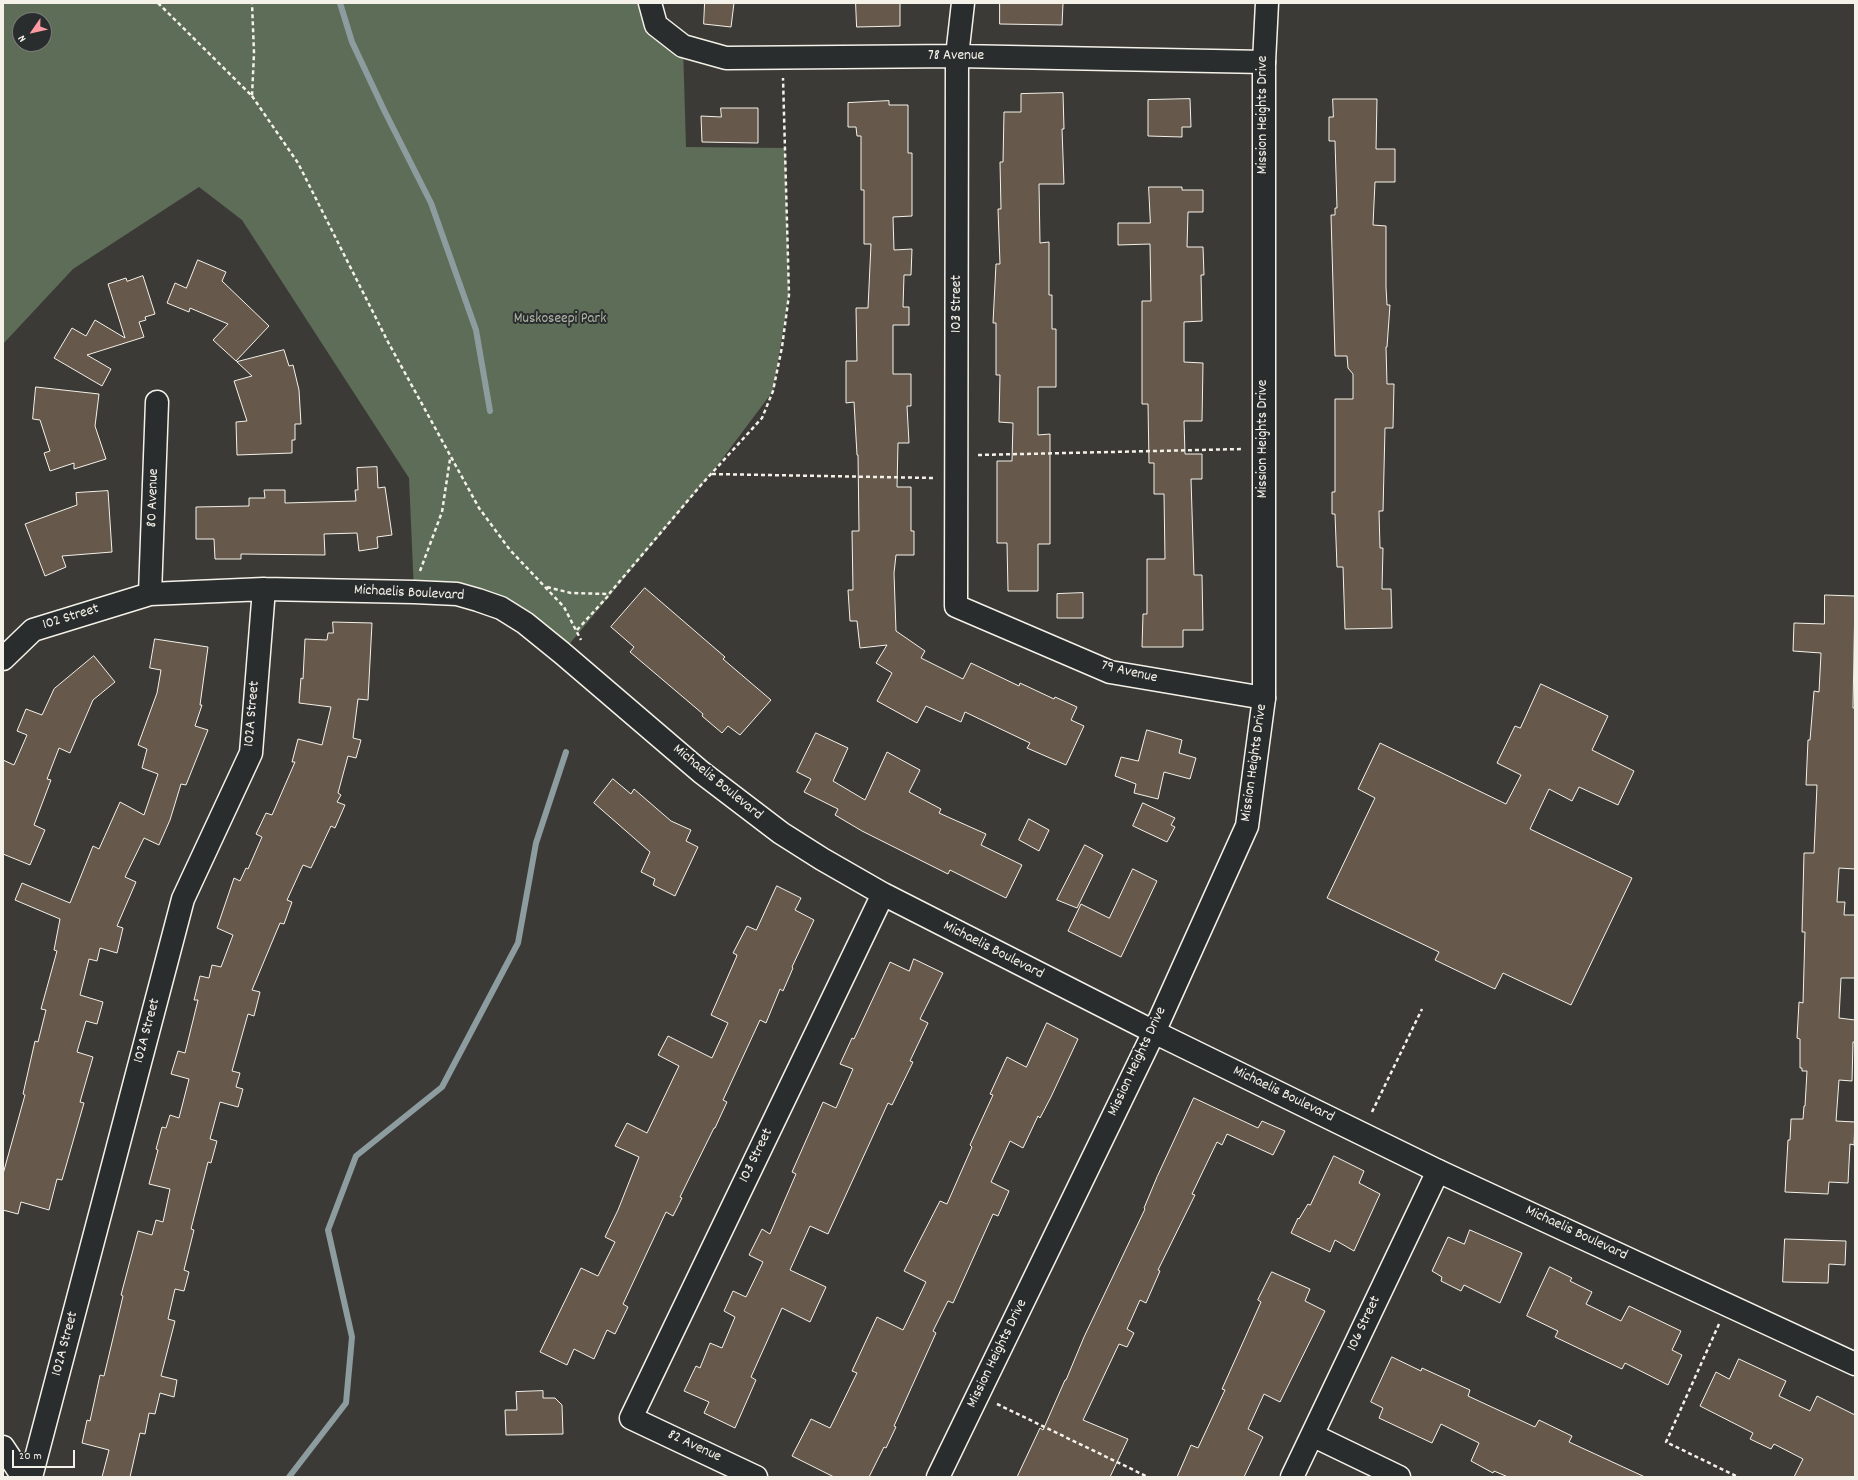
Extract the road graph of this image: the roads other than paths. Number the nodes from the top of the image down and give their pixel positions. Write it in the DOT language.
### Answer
graph roads {
  1 [pos="650,3"];
  2 [pos="963,3"];
  3 [pos="1267,3"];
  4 [pos="957,56"];
  5 [pos="1264,62"];
  6 [pos="157,402"];
  7 [pos="264,589"];
  8 [pos="150,594"];
  9 [pos="956,606"];
  10 [pos="3,659"];
  11 [pos="1264,698"];
  12 [pos="883,894"];
  13 [pos="1154,1032"];
  14 [pos="1438,1171"];
  15 [pos="1855,1364"];
  16 [pos="631,1418"];
  17 [pos="1312,1435"];
  18 [pos="3,1447"];
  19 [pos="23,1477"];
  20 [pos="31,1477"];
  21 [pos="756,1477"];
  22 [pos="938,1477"];
  23 [pos="1292,1477"];
  24 [pos="1399,1477"];
  1 -- 4 [label="street, 78 Avenue"];
  2 -- 4 [label="street, 103 Street"];
  3 -- 5 [label="street, Mission Heights Drive"];
  4 -- 5 [label="street, 78 Avenue"];
  4 -- 9 [label="street, 103 Street"];
  5 -- 11 [label="street, Mission Heights Drive"];
  6 -- 8 [label="street, 80 Avenue"];
  7 -- 8 [label="street, Michaelis Boulevard"];
  7 -- 12 [label="street, Michaelis Boulevard"];
  7 -- 20 [label="street, 102A Street"];
  8 -- 10 [label="street, 102 Street"];
  9 -- 11 [label="street, 79 Avenue"];
  11 -- 13 [label="street, Mission Heights Drive"];
  12 -- 13 [label="street, Michaelis Boulevard"];
  12 -- 16 [label="street, 103 Street"];
  13 -- 14 [label="street, Michaelis Boulevard"];
  13 -- 22 [label="street, Mission Heights Drive"];
  14 -- 15 [label="street, Michaelis Boulevard"];
  14 -- 17 [label="street, 106 Street"];
  16 -- 21 [label="street, 82 Avenue"];
  17 -- 23 [label="street, 106 Street"];
  17 -- 24 [label="street"];
  18 -- 19 [label="street"];
}
